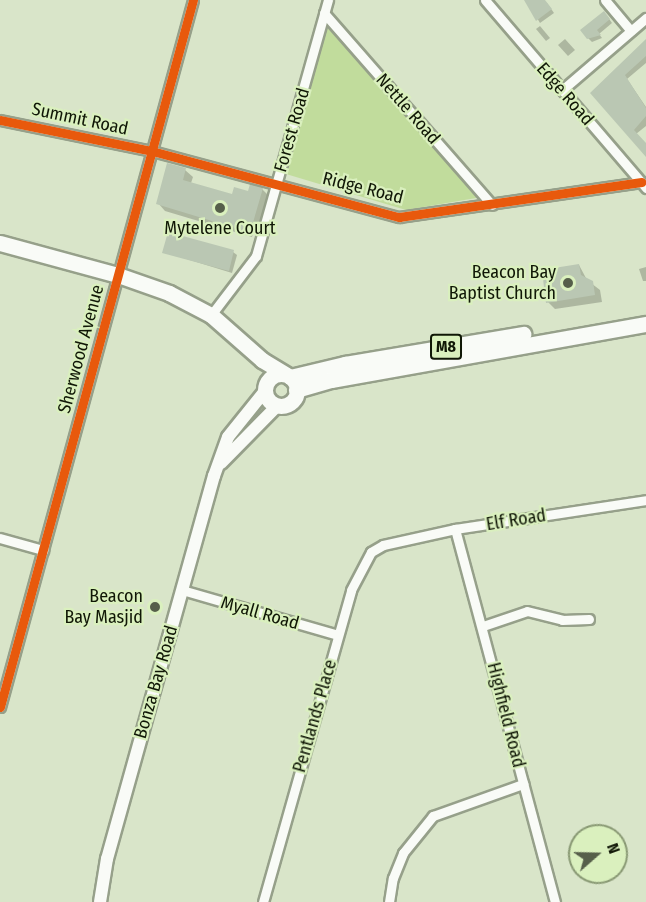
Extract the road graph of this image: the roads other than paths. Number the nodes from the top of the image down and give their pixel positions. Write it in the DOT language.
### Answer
graph roads {
  1 [pos="193,0"];
  2 [pos="328,0"];
  3 [pos="484,0"];
  4 [pos="605,0"];
  5 [pos="324,13"];
  6 [pos="646,18"];
  7 [pos="631,31"];
  8 [pos="562,90"];
  9 [pos="0,120"];
  10 [pos="152,152"];
  11 [pos="277,182"];
  12 [pos="643,184"];
  13 [pos="492,205"];
  14 [pos="0,243"];
  15 [pos="118,275"];
  16 [pos="211,315"];
  17 [pos="646,324"];
  18 [pos="226,329"];
  19 [pos="290,380"];
  20 [pos="265,388"];
  21 [pos="278,405"];
  22 [pos="220,464"];
  23 [pos="646,500"];
  24 [pos="455,529"];
  25 [pos="0,538"];
  26 [pos="386,544"];
  27 [pos="43,550"];
  28 [pos="182,591"];
  29 [pos="589,619"];
  30 [pos="483,626"];
  31 [pos="338,635"];
  32 [pos="0,707"];
  33 [pos="523,784"];
  34 [pos="100,902"];
  35 [pos="263,902"];
  36 [pos="389,902"];
  37 [pos="555,902"];
  1 -- 10 [label="street, Sherwood Avenue"];
  2 -- 5 [label="street, Forest Road"];
  3 -- 8 [label="street, Edge Road"];
  4 -- 7 [label="street"];
  5 -- 11 [label="street, Forest Road"];
  5 -- 13 [label="street, Nettle Road"];
  6 -- 7 [label="street"];
  7 -- 8 [label="street"];
  8 -- 12 [label="street, Edge Road"];
  9 -- 10 [label="street, Summit Road"];
  10 -- 11 [label="street, Ridge Road"];
  10 -- 15 [label="street, Sherwood Avenue"];
  11 -- 13 [label="street, Ridge Road"];
  11 -- 16 [label="street, Forest Road"];
  12 -- 13 [label="street, Ridge Road"];
  14 -- 15 [label="main road"];
  15 -- 16 [label="main road"];
  15 -- 27 [label="street, Sherwood Avenue"];
  16 -- 18 [label="main road"];
  17 -- 19 [label="main road, M8"];
  18 -- 19 [label="main road"];
  18 -- 20 [label="main road"];
  19 -- 20 [label="main road"];
  19 -- 21 [label="main road"];
  20 -- 21 [label="main road"];
  20 -- 22 [label="street, Bonza Bay Road"];
  21 -- 22 [label="street, Bonza Bay Road"];
  22 -- 28 [label="street, Bonza Bay Road"];
  23 -- 24 [label="street, Elf Road"];
  24 -- 26 [label="street, Elf Road"];
  24 -- 30 [label="street, Highfield Road"];
  25 -- 27 [label="street"];
  26 -- 31 [label="street, Pentlands Place"];
  27 -- 32 [label="street, Sherwood Avenue"];
  28 -- 31 [label="street, Myall Road"];
  28 -- 34 [label="street, Bonza Bay Road"];
  29 -- 30 [label="street"];
  30 -- 33 [label="street, Highfield Road"];
  31 -- 35 [label="street, Pentlands Place"];
  33 -- 36 [label="street"];
  33 -- 37 [label="street, Highfield Road"];
}
